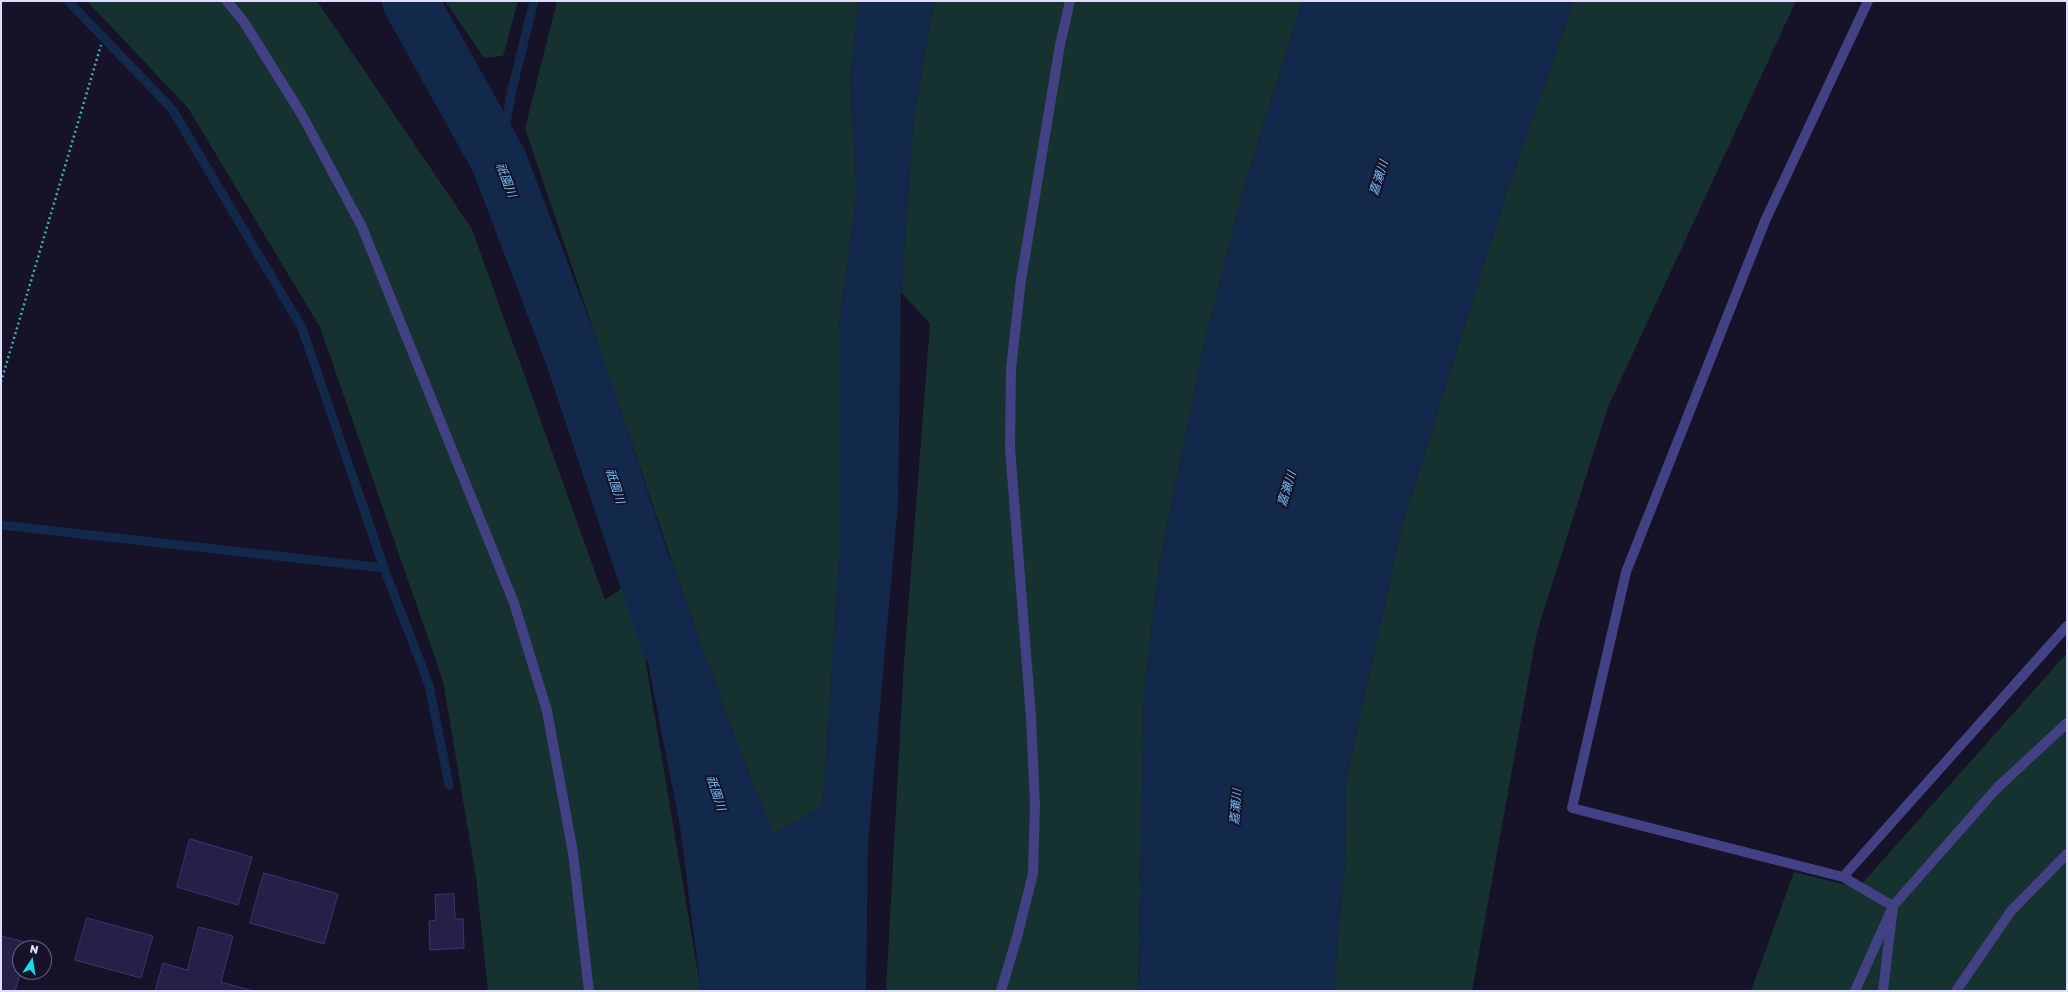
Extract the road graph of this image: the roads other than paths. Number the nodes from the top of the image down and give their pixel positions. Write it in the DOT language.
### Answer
graph roads {
  1 [pos="227,1"];
  2 [pos="1070,1"];
  3 [pos="1868,1"];
  4 [pos="2067,626"];
  5 [pos="2067,723"];
  6 [pos="2067,854"];
  7 [pos="1843,877"];
  8 [pos="1894,906"];
  9 [pos="589,991"];
  10 [pos="1001,991"];
  11 [pos="1855,991"];
  12 [pos="1883,991"];
  13 [pos="1956,991"];
  1 -- 9 [label="street"];
  2 -- 10 [label="street"];
  3 -- 7 [label="street"];
  4 -- 7 [label="street"];
  5 -- 8 [label="street"];
  6 -- 13 [label="street"];
  7 -- 8 [label="street"];
  8 -- 11 [label="street"];
  8 -- 12 [label="street"];
}
